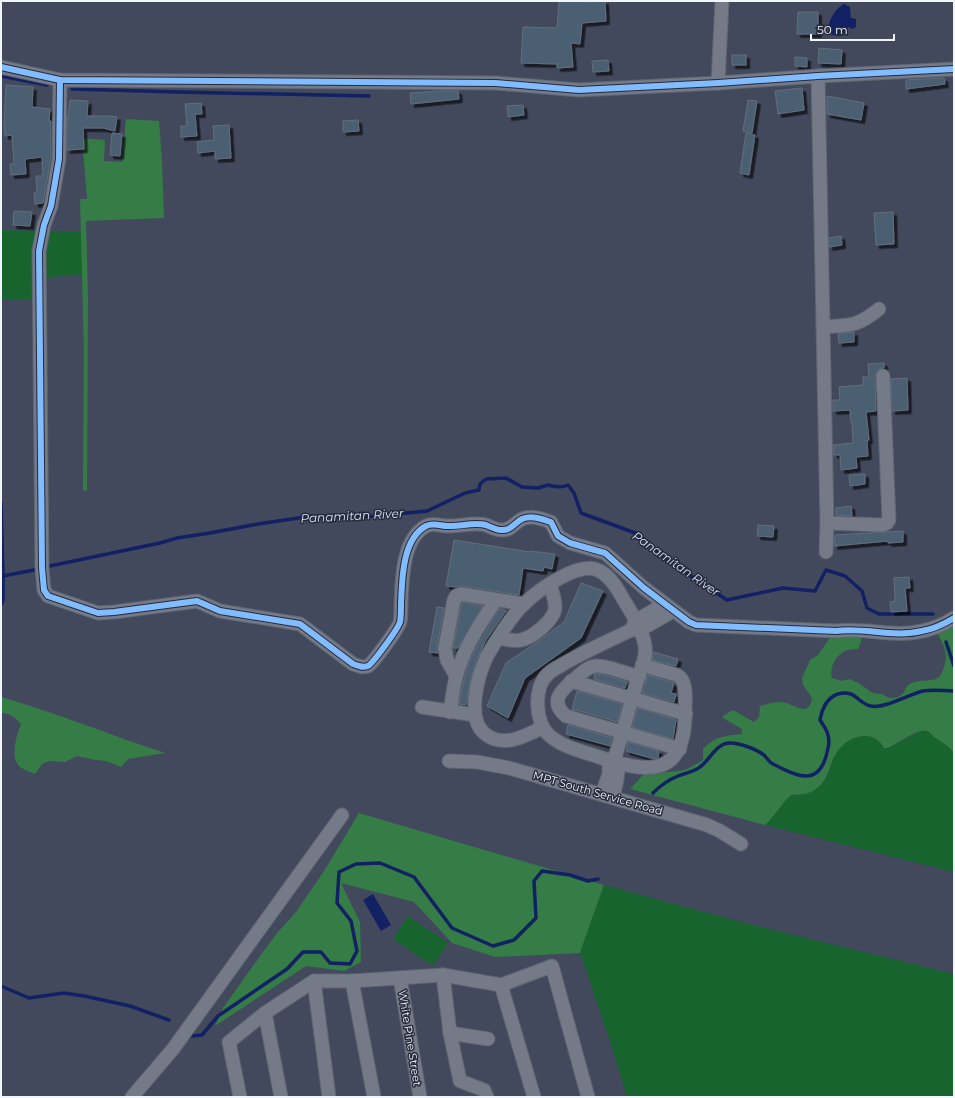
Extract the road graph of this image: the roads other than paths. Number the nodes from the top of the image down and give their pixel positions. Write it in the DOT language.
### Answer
graph roads {
  1 [pos="722,1"];
  2 [pos="1,67"];
  3 [pos="954,69"];
  4 [pos="818,76"];
  5 [pos="60,80"];
  6 [pos="718,83"];
  7 [pos="879,309"];
  8 [pos="823,327"];
  9 [pos="883,376"];
  10 [pos="827,523"];
  11 [pos="826,552"];
  12 [pos="550,584"];
  13 [pos="496,600"];
  14 [pos="524,604"];
  15 [pos="669,607"];
  16 [pos="954,618"];
  17 [pos="635,627"];
  18 [pos="499,638"];
  19 [pos="641,671"];
  20 [pos="456,676"];
  21 [pos="571,681"];
  22 [pos="632,699"];
  23 [pos="422,707"];
  24 [pos="450,712"];
  25 [pos="686,714"];
  26 [pos="475,715"];
  27 [pos="543,727"];
  28 [pos="622,733"];
  29 [pos="680,749"];
  30 [pos="614,760"];
  31 [pos="449,761"];
  32 [pos="608,796"];
  33 [pos="342,815"];
  34 [pos="742,844"];
  35 [pos="443,975"];
  36 [pos="400,978"];
  37 [pos="314,981"];
  38 [pos="352,981"];
  39 [pos="501,985"];
  40 [pos="265,1013"];
  41 [pos="450,1033"];
  42 [pos="488,1039"];
  43 [pos="132,1097"];
  44 [pos="240,1097"];
  45 [pos="280,1097"];
  46 [pos="329,1097"];
  47 [pos="374,1097"];
  48 [pos="420,1097"];
  49 [pos="486,1097"];
  50 [pos="534,1097"];
  51 [pos="588,1097"];
  1 -- 6 [label="street"];
  2 -- 5 [label="street"];
  3 -- 4 [label="street"];
  4 -- 6 [label="street"];
  4 -- 8 [label="street"];
  5 -- 6 [label="street"];
  5 -- 15 [label="street"];
  7 -- 8 [label="street"];
  8 -- 10 [label="street"];
  9 -- 10 [label="street"];
  10 -- 11 [label="street"];
  12 -- 14 [label="street"];
  12 -- 17 [label="street"];
  12 -- 18 [label="street"];
  13 -- 14 [label="street"];
  13 -- 20 [label="street"];
  13 -- 20 [label="street"];
  14 -- 18 [label="street"];
  15 -- 16 [label="street"];
  15 -- 17 [label="street"];
  17 -- 19 [label="street"];
  17 -- 27 [label="street"];
  18 -- 26 [label="street"];
  19 -- 21 [label="street"];
  19 -- 22 [label="street"];
  19 -- 25 [label="street"];
  20 -- 24 [label="street"];
  21 -- 22 [label="street"];
  21 -- 28 [label="street"];
  22 -- 25 [label="street"];
  22 -- 28 [label="street"];
  23 -- 24 [label="street"];
  24 -- 26 [label="street"];
  25 -- 29 [label="street"];
  26 -- 27 [label="street"];
  27 -- 30 [label="street"];
  28 -- 29 [label="street"];
  28 -- 30 [label="street"];
  29 -- 30 [label="street"];
  30 -- 32 [label="street"];
  31 -- 32 [label="street, MPT South Service Road"];
  32 -- 34 [label="street, MPT South Service Road"];
  33 -- 43 [label="street"];
  35 -- 36 [label="street"];
  35 -- 39 [label="street"];
  35 -- 41 [label="street"];
  36 -- 38 [label="street"];
  36 -- 48 [label="street, White Pine Street"];
  37 -- 38 [label="street"];
  37 -- 40 [label="street"];
  37 -- 46 [label="street"];
  38 -- 47 [label="street"];
  39 -- 50 [label="street"];
  39 -- 51 [label="street"];
  40 -- 44 [label="street"];
  40 -- 45 [label="street"];
  41 -- 42 [label="street"];
  41 -- 49 [label="street"];
}
